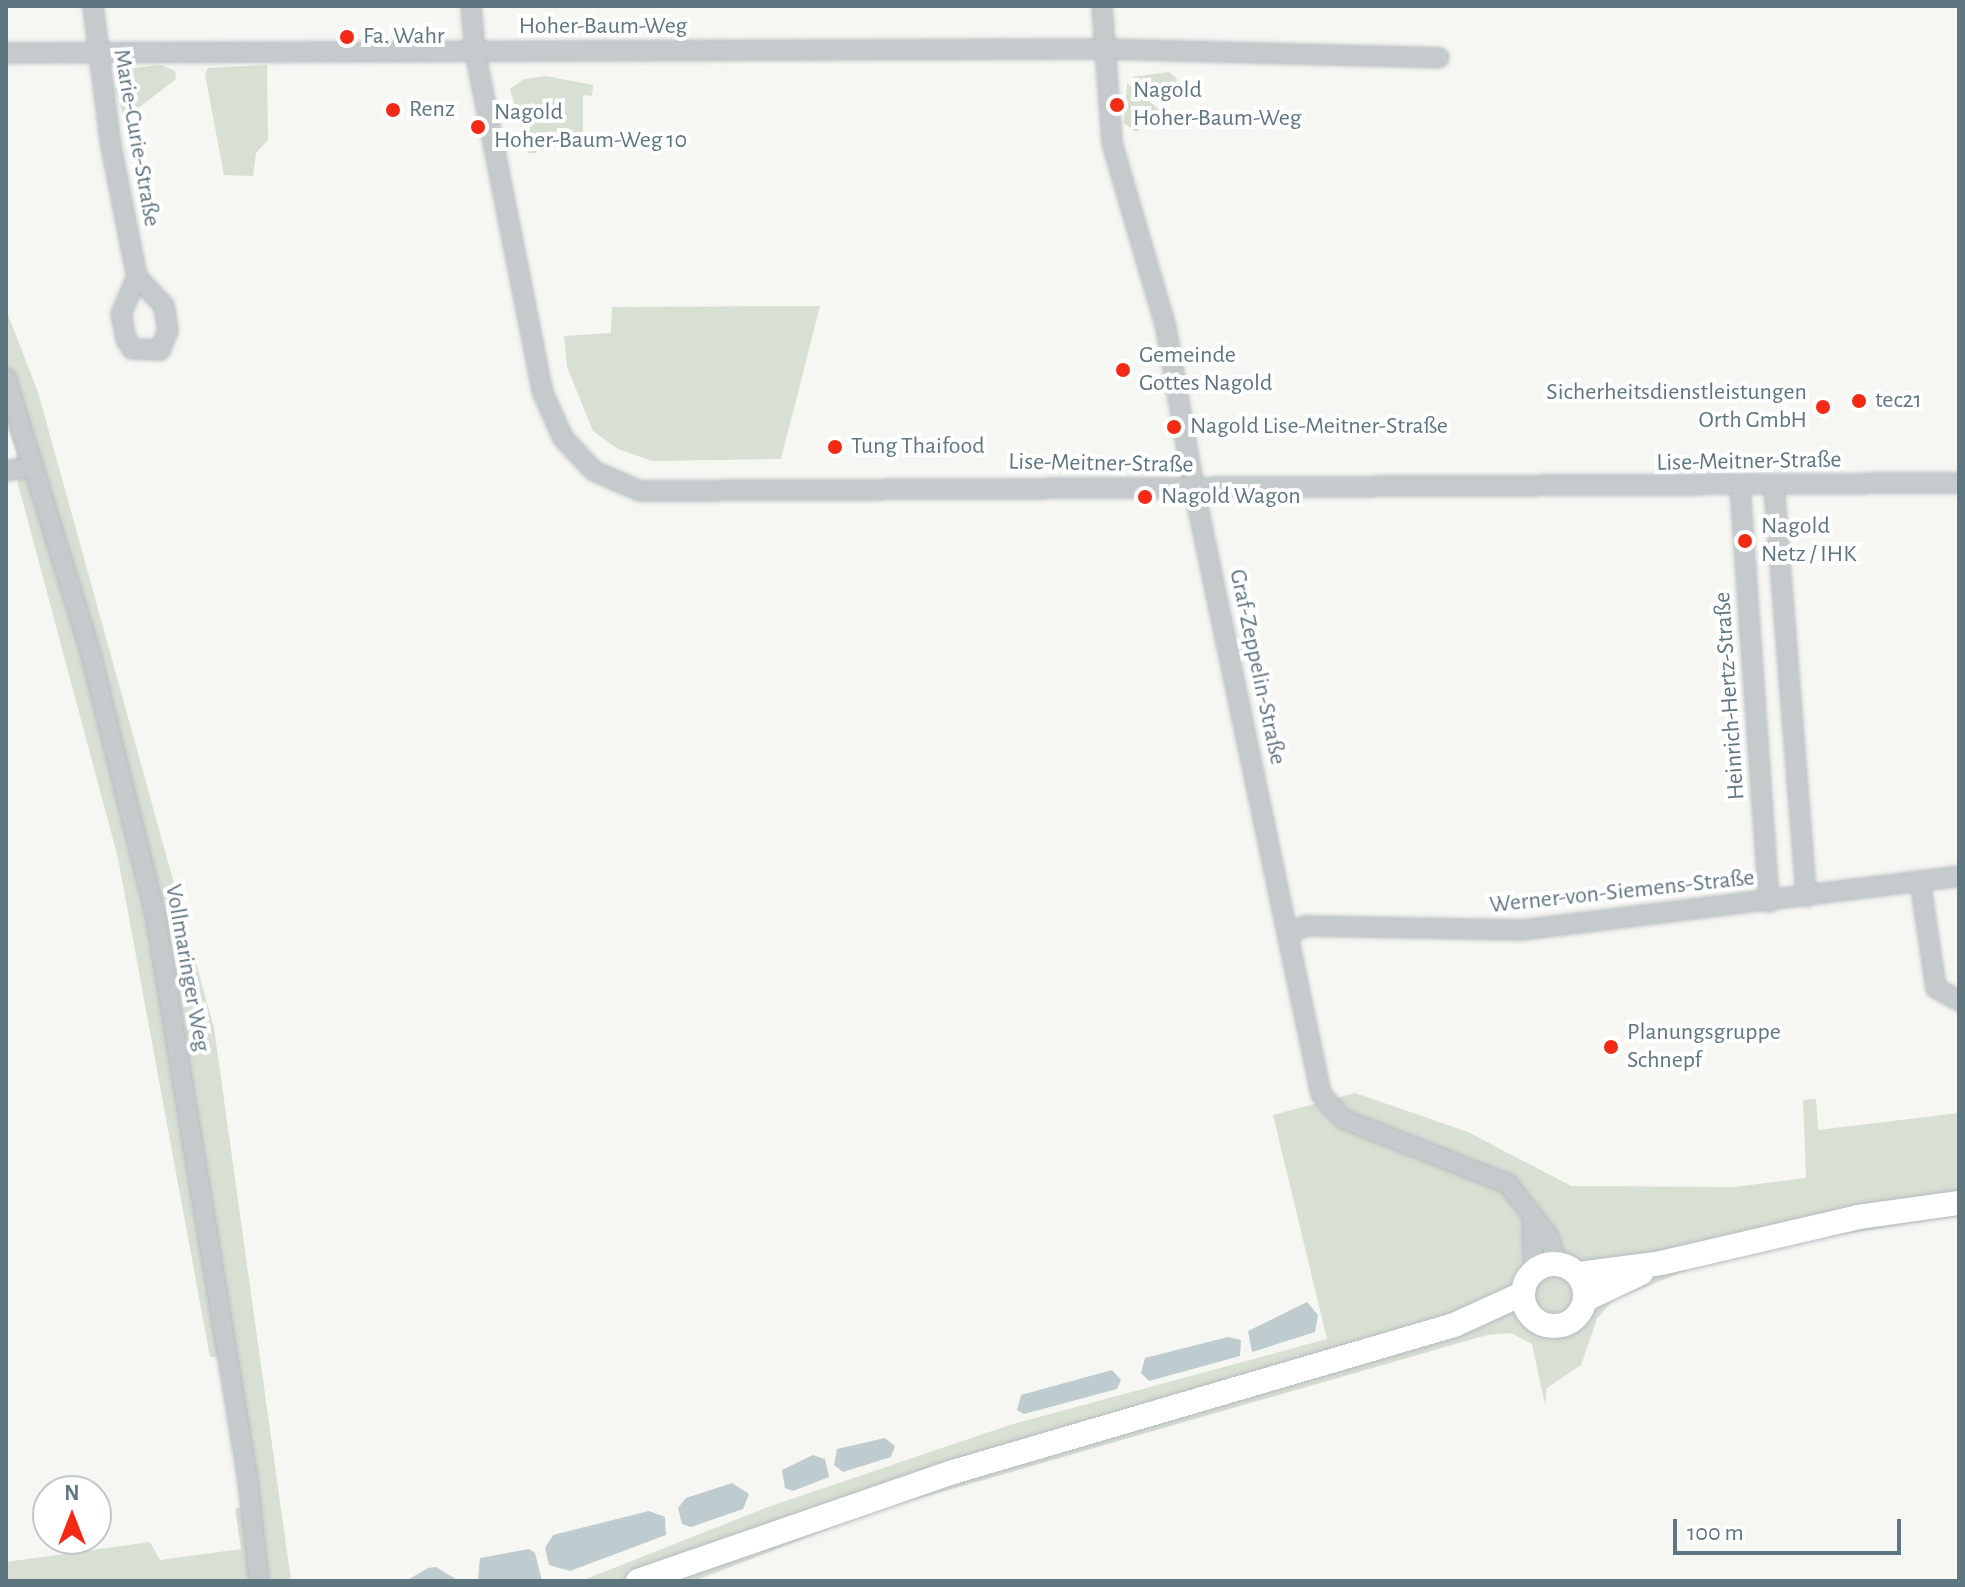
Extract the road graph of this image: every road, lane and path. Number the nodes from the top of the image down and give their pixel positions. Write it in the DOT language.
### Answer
graph roads {
  1 [pos="93,6"];
  2 [pos="471,6"];
  3 [pos="1102,6"];
  4 [pos="1103,49"];
  5 [pos="475,51"];
  6 [pos="6,53"];
  7 [pos="96,54"];
  8 [pos="1439,58"];
  9 [pos="137,277"];
  10 [pos="6,378"];
  11 [pos="34,466"];
  12 [pos="6,471"];
  13 [pos="1959,483"];
  14 [pos="1774,486"];
  15 [pos="1740,487"];
  16 [pos="1194,489"];
  17 [pos="1959,876"];
  18 [pos="1920,881"];
  19 [pos="1806,897"];
  20 [pos="1769,902"];
  21 [pos="1290,934"];
  22 [pos="1959,1001"];
  23 [pos="1959,1203"];
  24 [pos="1661,1263"];
  25 [pos="1557,1269"];
  26 [pos="1586,1299"];
  27 [pos="1526,1304"];
  28 [pos="259,1581"];
  29 [pos="638,1581"];
  1 -- 7 [label="street, Marie-Curie-Straße"];
  2 -- 5 [label="street, Lise-Meitner-Straße"];
  3 -- 4 [label="street, Graf-Zeppelin-Straße"];
  4 -- 5 [label="street, Hoher-Baum-Weg"];
  4 -- 8 [label="street, Hoher-Baum-Weg"];
  4 -- 16 [label="street, Graf-Zeppelin-Straße"];
  5 -- 7 [label="street, Hoher-Baum-Weg"];
  5 -- 16 [label="street, Lise-Meitner-Straße"];
  6 -- 7 [label="street, Hoher-Baum-Weg"];
  7 -- 9 [label="street, Marie-Curie-Straße"];
  10 -- 11 [label="street, Vollmaringer Weg"];
  11 -- 12 [label="street"];
  11 -- 28 [label="street, Vollmaringer Weg"];
  13 -- 14 [label="street, Lise-Meitner-Straße"];
  14 -- 15 [label="street, Lise-Meitner-Straße"];
  14 -- 19 [label="street"];
  15 -- 16 [label="street, Lise-Meitner-Straße"];
  15 -- 20 [label="street, Heinrich-Hertz-Straße"];
  16 -- 21 [label="street, Graf-Zeppelin-Straße"];
  17 -- 18 [label="street, Werner-von-Siemens-Straße"];
  18 -- 19 [label="street, Werner-von-Siemens-Straße"];
  18 -- 22 [label="street"];
  19 -- 20 [label="street, Werner-von-Siemens-Straße"];
  20 -- 21 [label="street, Werner-von-Siemens-Straße"];
  21 -- 25 [label="street, Graf-Zeppelin-Straße"];
  23 -- 24 [label="street"];
  24 -- 25 [label="street"];
  24 -- 26 [label="street"];
  25 -- 26 [label="street"];
  25 -- 27 [label="street"];
  26 -- 27 [label="street"];
  27 -- 29 [label="street"];
}
